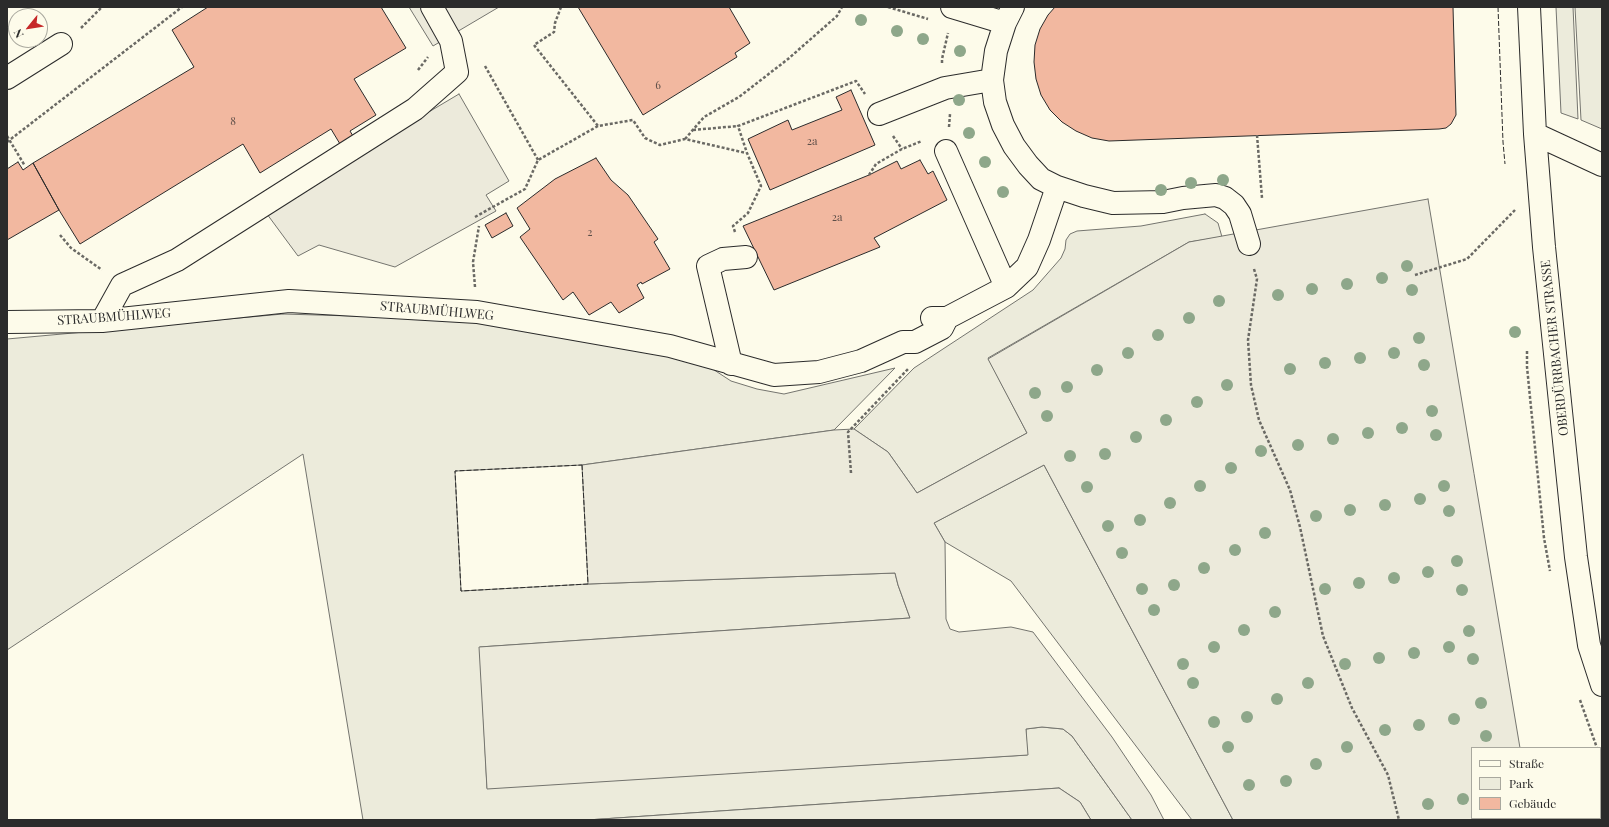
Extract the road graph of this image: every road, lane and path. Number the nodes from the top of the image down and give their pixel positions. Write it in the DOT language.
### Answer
graph roads {
  1 [pos="182,7"];
  2 [pos="432,7"];
  3 [pos="561,7"];
  4 [pos="842,7"];
  5 [pos="888,7"];
  6 [pos="952,7"];
  7 [pos="1529,7"];
  8 [pos="1009,15"];
  9 [pos="929,19"];
  10 [pos="61,44"];
  11 [pos="946,45"];
  12 [pos="430,53"];
  13 [pos="942,59"];
  14 [pos="485,66"];
  15 [pos="417,72"];
  16 [pos="7,78"];
  17 [pos="992,80"];
  18 [pos="856,81"];
  19 [pos="879,114"];
  20 [pos="598,126"];
  21 [pos="738,126"];
  22 [pos="693,130"];
  23 [pos="1535,134"];
  24 [pos="1257,135"];
  25 [pos="7,136"];
  26 [pos="685,139"];
  27 [pos="8,141"];
  28 [pos="901,146"];
  29 [pos="946,151"];
  30 [pos="747,153"];
  31 [pos="538,160"];
  32 [pos="1602,165"];
  33 [pos="25,166"];
  34 [pos="869,175"];
  35 [pos="1540,184"];
  36 [pos="1057,187"];
  37 [pos="1261,195"];
  38 [pos="475,217"];
  39 [pos="480,226"];
  40 [pos="60,235"];
  41 [pos="1249,244"];
  42 [pos="746,257"];
  43 [pos="473,262"];
  44 [pos="1415,276"];
  45 [pos="122,285"];
  46 [pos="1006,287"];
  47 [pos="102,321"];
  48 [pos="7,322"];
  49 [pos="732,364"];
  50 [pos="913,364"];
  51 [pos="851,473"];
  52 [pos="1602,685"];
  53 [pos="1399,820"];
  1 -- 27 [label="path"];
  2 -- 45 [label="street"];
  3 -- 20 [label="path"];
  4 -- 22 [label="path"];
  5 -- 9 [label="path"];
  6 -- 8 [label="street"];
  7 -- 23 [label="street, OBERDÜRRBACHER STRASSE"];
  8 -- 17 [label="street"];
  10 -- 16 [label="street"];
  11 -- 13 [label="path"];
  12 -- 15 [label="path"];
  14 -- 31 [label="path"];
  17 -- 19 [label="street"];
  17 -- 36 [label="street"];
  18 -- 21 [label="path"];
  20 -- 26 [label="path"];
  20 -- 31 [label="path"];
  21 -- 22 [label="path"];
  21 -- 30 [label="path"];
  22 -- 26 [label="path"];
  23 -- 32 [label="street"];
  23 -- 35 [label="street, OBERDÜRRBACHER STRASSE"];
  24 -- 37 [label="path"];
  25 -- 27 [label="path"];
  26 -- 30 [label="path"];
  27 -- 33 [label="path"];
  28 -- 34 [label="path"];
  29 -- 46 [label="street"];
  30 -- 42 [label="path"];
  31 -- 38 [label="path"];
  35 -- 44 [label="path"];
  35 -- 52 [label="street, OBERDÜRRBACHER STRASSE"];
  36 -- 41 [label="street"];
  36 -- 46 [label="street, STRAUBMÜHLWEG"];
  39 -- 43 [label="path"];
  40 -- 45 [label="path"];
  41 -- 53 [label="path"];
  42 -- 49 [label="street"];
  45 -- 47 [label="street"];
  46 -- 49 [label="street, STRAUBMÜHLWEG"];
  47 -- 48 [label="street, STRAUBMÜHLWEG"];
  47 -- 49 [label="street, STRAUBMÜHLWEG"];
  50 -- 51 [label="path"];
}
